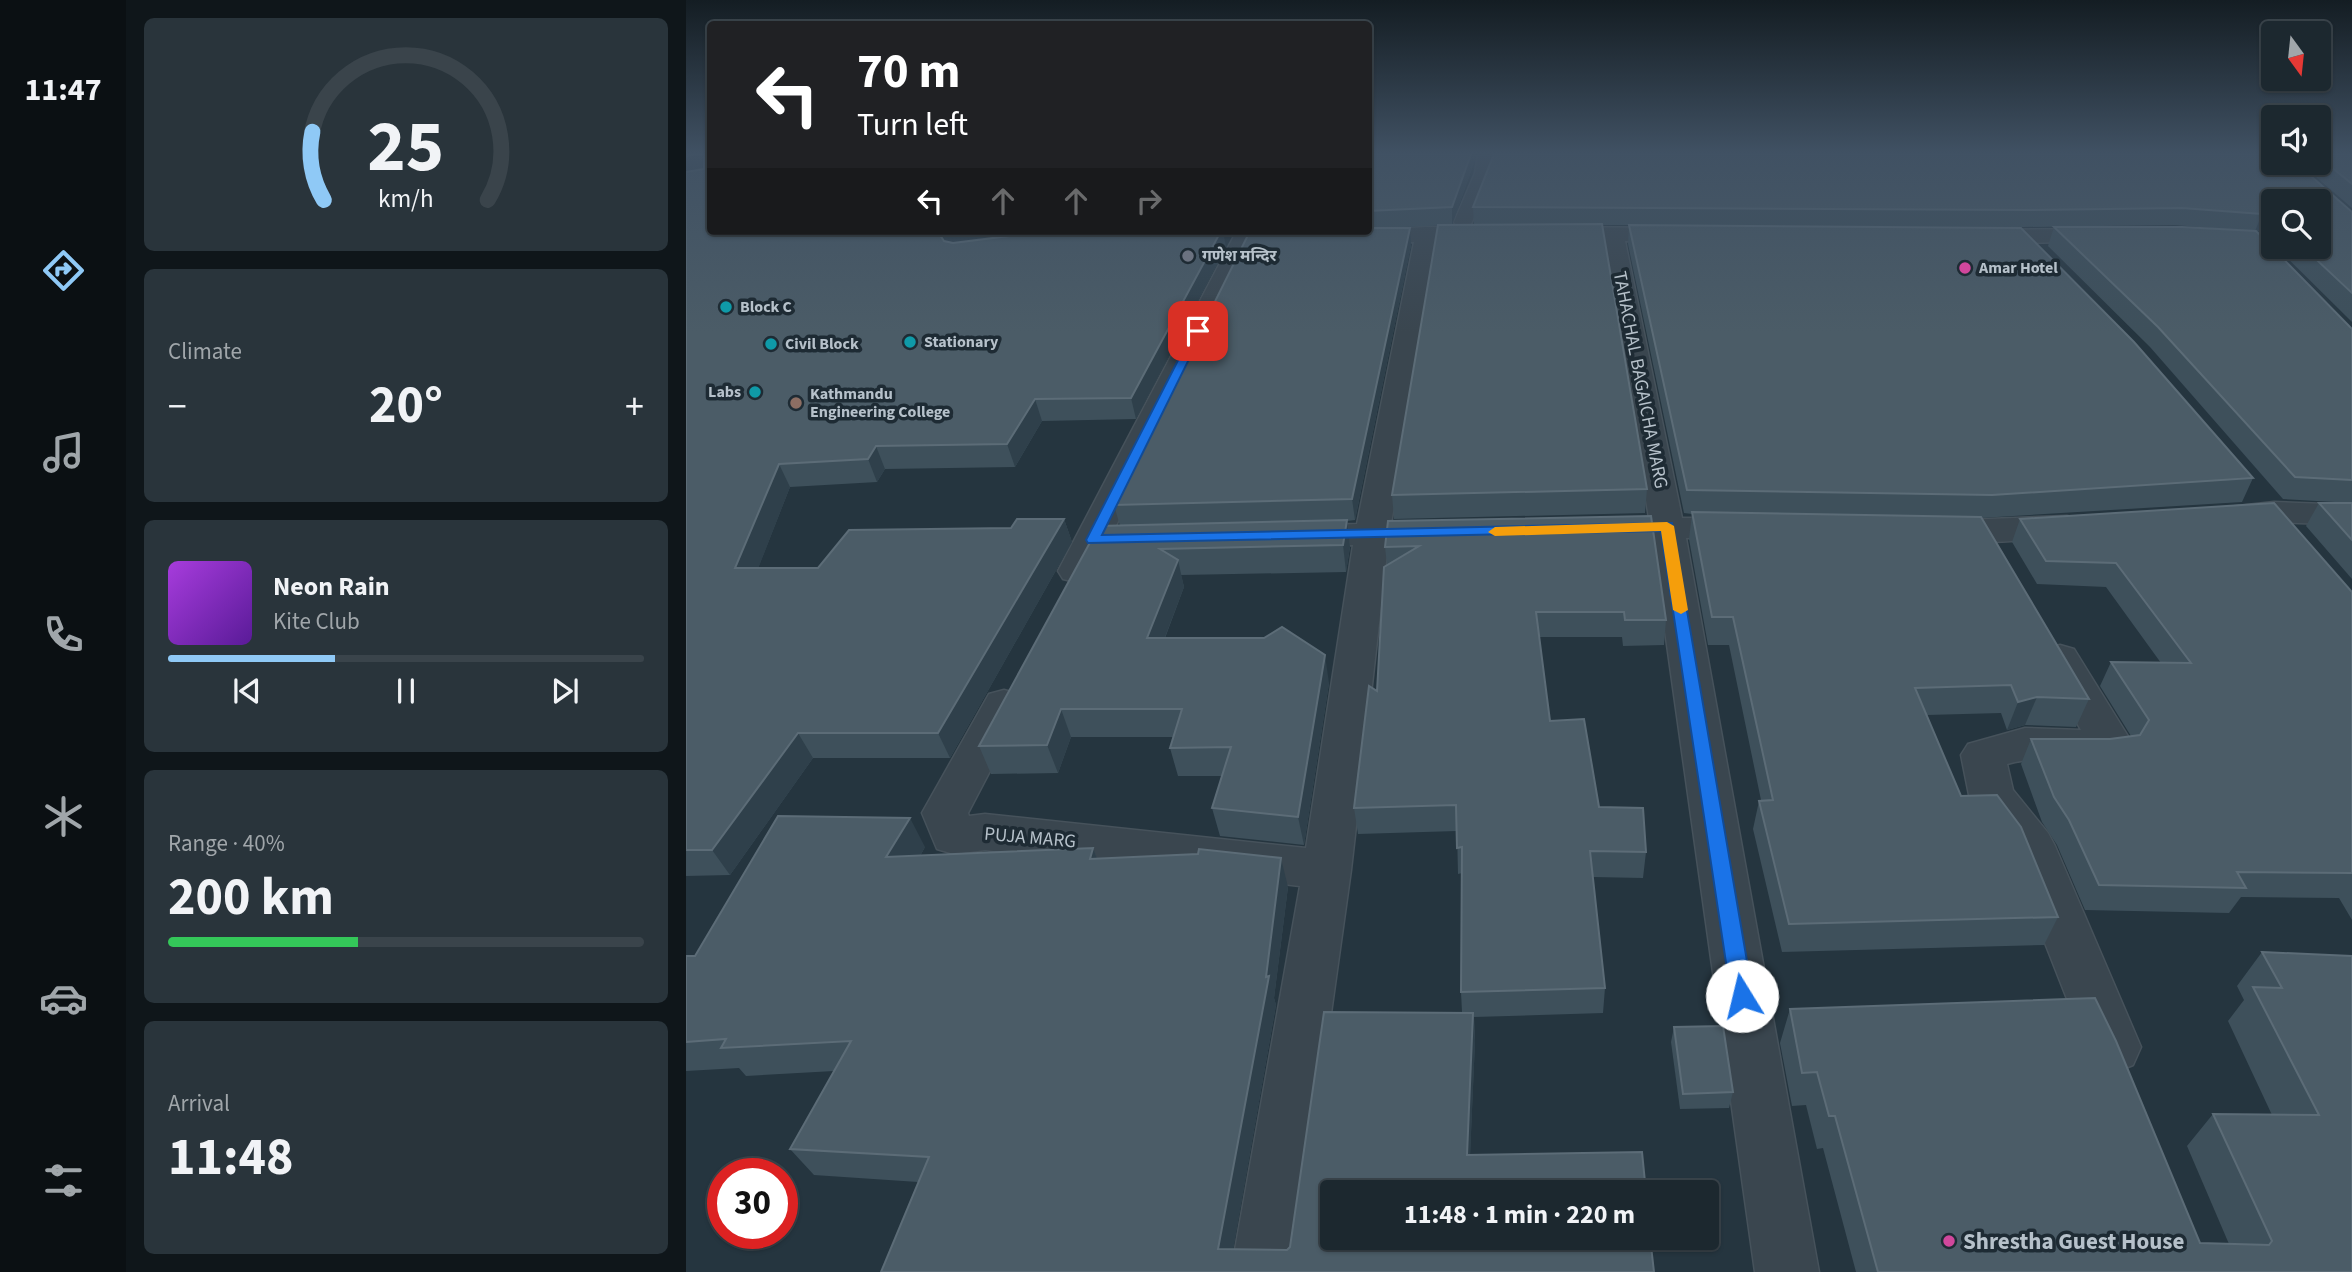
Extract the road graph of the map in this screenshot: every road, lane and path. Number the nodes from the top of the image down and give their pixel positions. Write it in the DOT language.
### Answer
graph roads {
  1 [pos="1467,213"];
  2 [pos="1464,222"];
  3 [pos="1427,234"];
  4 [pos="1613,234"];
  5 [pos="1695,235"];
  6 [pos="2128,235"];
  7 [pos="1336,236"];
  8 [pos="2189,236"];
  9 [pos="1955,237"];
  10 [pos="2023,237"];
  11 [pos="1244,238"];
  12 [pos="2261,246"];
  13 [pos="2052,267"];
  14 [pos="2265,502"];
  15 [pos="2352,515"];
  16 [pos="2205,517"];
  17 [pos="2095,524"];
  18 [pos="1667,526"];
  19 [pos="1778,528"];
  20 [pos="1573,529"];
  21 [pos="1902,530"];
  22 [pos="1466,532"];
  23 [pos="1372,535"];
  24 [pos="1261,537"];
  25 [pos="2300,544"];
  26 [pos="1054,611"];
  27 [pos="2042,626"];
  28 [pos="1022,670"];
  29 [pos="1327,870"];
  30 [pos="2132,1091"];
  31 [pos="1263,1272"];
  32 [pos="1787,1272"];
  1 -- 2 [label="lane"];
  3 -- 4 [label="street"];
  3 -- 7 [label="street"];
  3 -- 23 [label="street"];
  4 -- 5 [label="street"];
  4 -- 18 [label="street, TAHACHAL BAGAICHA MARG"];
  6 -- 10 [label="street"];
  8 -- 12 [label="street"];
  9 -- 10 [label="street"];
  10 -- 13 [label="street"];
  11 -- 26 [label="street"];
  14 -- 15 [label="street"];
  14 -- 16 [label="street"];
  14 -- 25 [label="street"];
  17 -- 21 [label="street"];
  18 -- 19 [label="street"];
  18 -- 20 [label="street"];
  18 -- 32 [label="street, TAHACHAL BAGAICHA MARG"];
  22 -- 23 [label="street"];
  23 -- 24 [label="street"];
  23 -- 29 [label="street"];
  27 -- 30 [label="street"];
  28 -- 29 [label="street, PUJA MARG"];
  29 -- 31 [label="street"];
}
